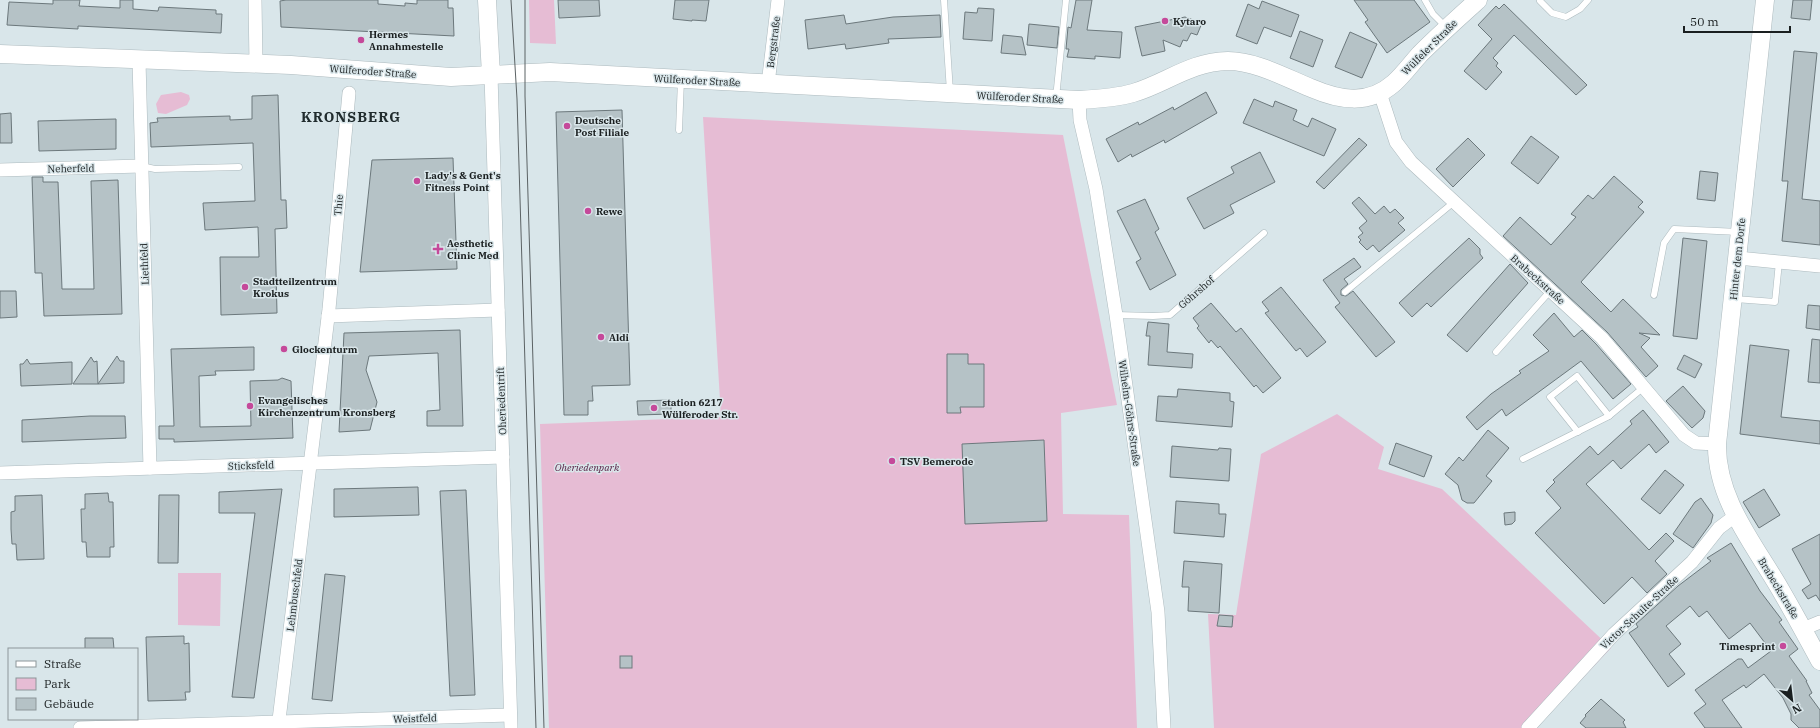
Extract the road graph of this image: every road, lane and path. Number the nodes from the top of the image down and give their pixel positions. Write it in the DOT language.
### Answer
graph roads {
  1 [pos="255,0"];
  2 [pos="487,0"];
  3 [pos="778,0"];
  4 [pos="944,0"];
  5 [pos="1066,0"];
  6 [pos="1425,0"];
  7 [pos="1478,0"];
  8 [pos="1588,0"];
  9 [pos="1765,0"];
  10 [pos="1540,1"];
  11 [pos="1447,28"];
  12 [pos="0,54"];
  13 [pos="139,61"];
  14 [pos="256,64"];
  15 [pos="491,75"];
  16 [pos="681,79"];
  17 [pos="768,84"];
  18 [pos="349,93"];
  19 [pos="1380,93"];
  20 [pos="950,94"];
  21 [pos="1055,99"];
  22 [pos="1079,100"];
  23 [pos="679,130"];
  24 [pos="141,166"];
  25 [pos="239,167"];
  26 [pos="0,170"];
  27 [pos="1454,202"];
  28 [pos="1264,233"];
  29 [pos="1741,233"];
  30 [pos="1738,258"];
  31 [pos="1779,262"];
  32 [pos="1820,266"];
  33 [pos="1551,290"];
  34 [pos="1344,292"];
  35 [pos="1654,295"];
  36 [pos="1733,299"];
  37 [pos="498,310"];
  38 [pos="1116,315"];
  39 [pos="328,316"];
  40 [pos="1496,352"];
  41 [pos="1644,387"];
  42 [pos="1609,416"];
  43 [pos="1578,432"];
  44 [pos="1717,444"];
  45 [pos="503,457"];
  46 [pos="1524,459"];
  47 [pos="309,463"];
  48 [pos="150,468"];
  49 [pos="0,473"];
  50 [pos="1735,516"];
  51 [pos="1820,622"];
  52 [pos="1803,629"];
  53 [pos="1820,661"];
  54 [pos="510,722"];
  55 [pos="279,725"];
  56 [pos="80,728"];
  57 [pos="1164,728"];
  58 [pos="1528,728"];
  1 -- 14 [label="street"];
  2 -- 15 [label="main road"];
  3 -- 17 [label="street, Bergstraße"];
  4 -- 20 [label="lane"];
  5 -- 21 [label="lane"];
  6 -- 11 [label="lane"];
  7 -- 11 [label="main road, Wülfeler Straße"];
  8 -- 10 [label="lane"];
  9 -- 29 [label="main road, Hinter dem Dorfe"];
  11 -- 19 [label="main road, Wülfeler Straße"];
  12 -- 13 [label="main road, Wülferoder Straße"];
  13 -- 14 [label="main road, Wülferoder Straße"];
  13 -- 24 [label="street, Liethfeld"];
  14 -- 15 [label="main road, Wülferoder Straße"];
  15 -- 16 [label="main road, Wülferoder Straße"];
  15 -- 37 [label="street, Oheriedentrift"];
  16 -- 17 [label="main road, Wülferoder Straße"];
  16 -- 23 [label="lane"];
  17 -- 20 [label="main road, Wülferoder Straße"];
  18 -- 39 [label="street, Thie"];
  19 -- 22 [label="main road, Wülferoder Straße"];
  19 -- 27 [label="street, Brabeckstraße"];
  20 -- 21 [label="main road, Wülferoder Straße"];
  21 -- 22 [label="main road, Wülferoder Straße"];
  22 -- 38 [label="street, Wilhelm-Göhrs-Straße"];
  24 -- 25 [label="lane"];
  24 -- 26 [label="street, Neherfeld"];
  24 -- 48 [label="street, Liethfeld"];
  27 -- 33 [label="street, Brabeckstraße"];
  27 -- 34 [label="lane"];
  28 -- 38 [label="lane, Göhrshof"];
  29 -- 30 [label="main road, Hinter dem Dorfe"];
  29 -- 35 [label="lane"];
  30 -- 31 [label="street"];
  30 -- 36 [label="main road, Hinter dem Dorfe"];
  31 -- 32 [label="street"];
  31 -- 36 [label="lane"];
  33 -- 40 [label="lane"];
  33 -- 41 [label="street, Brabeckstraße"];
  36 -- 44 [label="main road, Hinter dem Dorfe"];
  37 -- 39 [label="street"];
  37 -- 45 [label="street, Oheriedentrift"];
  38 -- 57 [label="street, Wilhelm-Göhrs-Straße"];
  39 -- 47 [label="street, Thie"];
  41 -- 42 [label="lane"];
  41 -- 44 [label="street, Brabeckstraße"];
  42 -- 43 [label="lane"];
  42 -- 43 [label="lane"];
  43 -- 46 [label="lane"];
  44 -- 50 [label="main road, Hinter dem Dorfe"];
  45 -- 47 [label="street, Sticksfeld"];
  45 -- 54 [label="street, Oheriedentrift"];
  47 -- 48 [label="street, Sticksfeld"];
  47 -- 55 [label="street, Lehmbuschfeld"];
  48 -- 49 [label="street, Sticksfeld"];
  50 -- 52 [label="main road, Brabeckstraße"];
  50 -- 58 [label="street, Victor-Schulte-Straße"];
  51 -- 52 [label="street"];
  52 -- 53 [label="main road, Brabeckstraße"];
  54 -- 55 [label="street, Weistfeld"];
  55 -- 56 [label="street, Weistfeld"];
}
